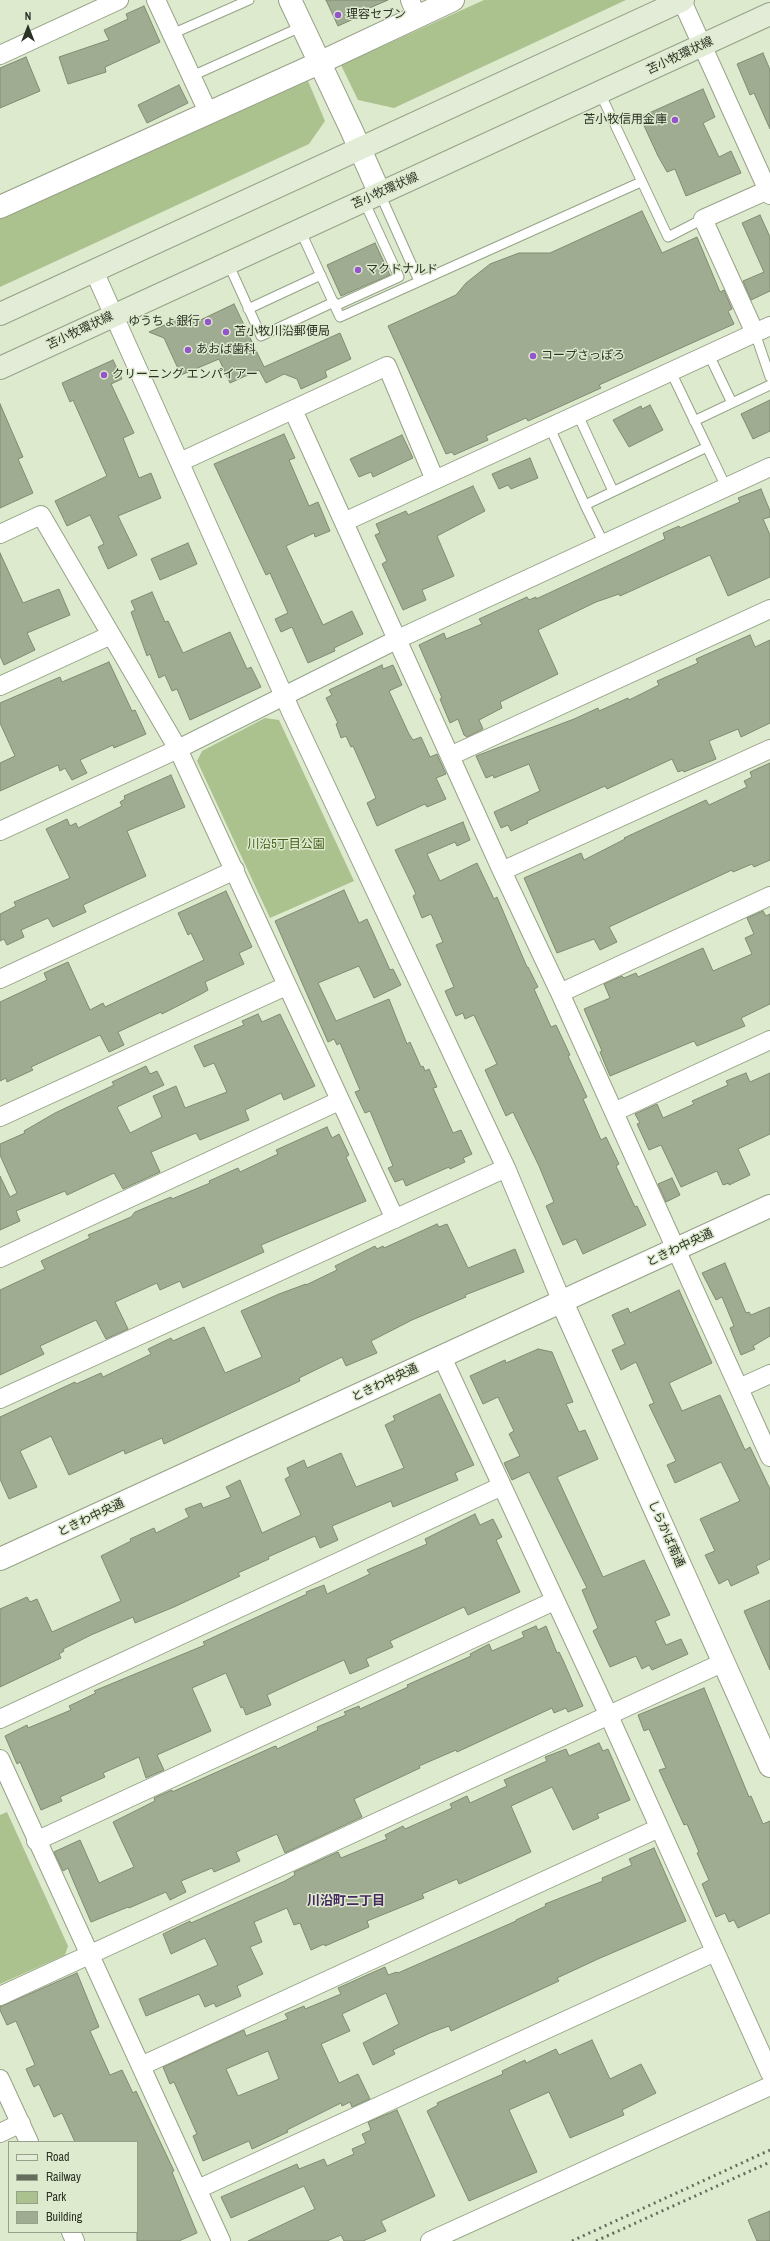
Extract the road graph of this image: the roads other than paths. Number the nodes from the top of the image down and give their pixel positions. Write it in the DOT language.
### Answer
graph roads {
  1 [pos="119,0"];
  2 [pos="156,0"];
  3 [pos="249,0"];
  4 [pos="290,0"];
  5 [pos="453,0"];
  6 [pos="683,0"];
  7 [pos="413,8"];
  8 [pos="770,14"];
  9 [pos="303,26"];
  10 [pos="172,34"];
  11 [pos="702,46"];
  12 [pos="0,55"];
  13 [pos="320,63"];
  14 [pos="192,76"];
  15 [pos="600,93"];
  16 [pos="208,112"];
  17 [pos="360,149"];
  18 [pos="641,182"];
  19 [pos="769,193"];
  20 [pos="372,198"];
  21 [pos="0,207"];
  22 [pos="703,219"];
  23 [pos="300,230"];
  24 [pos="228,263"];
  25 [pos="94,271"];
  26 [pos="321,275"];
  27 [pos="419,282"];
  28 [pos="334,304"];
  29 [pos="248,308"];
  30 [pos="0,314"];
  31 [pos="114,315"];
  32 [pos="763,329"];
  33 [pos="709,355"];
  34 [pos="0,368"];
  35 [pos="671,372"];
  36 [pos="770,377"];
  37 [pos="770,385"];
  38 [pos="732,403"];
  39 [pos="293,410"];
  40 [pos="578,415"];
  41 [pos="694,420"];
  42 [pos="550,428"];
  43 [pos="707,447"];
  44 [pos="180,462"];
  45 [pos="770,467"];
  46 [pos="435,480"];
  47 [pos="726,488"];
  48 [pos="613,491"];
  49 [pos="585,504"];
  50 [pos="344,522"];
  51 [pos="0,534"];
  52 [pos="604,544"];
  53 [pos="770,609"];
  54 [pos="111,635"];
  55 [pos="398,639"];
  56 [pos="0,686"];
  57 [pos="284,696"];
  58 [pos="770,748"];
  59 [pos="178,749"];
  60 [pos="450,756"];
  61 [pos="0,831"];
  62 [pos="235,870"];
  63 [pos="502,871"];
  64 [pos="770,896"];
  65 [pos="0,979"];
  66 [pos="286,986"];
  67 [pos="560,993"];
  68 [pos="770,1040"];
  69 [pos="339,1101"];
  70 [pos="614,1112"];
  71 [pos="0,1117"];
  72 [pos="506,1168"];
  73 [pos="770,1206"];
  74 [pos="395,1219"];
  75 [pos="677,1250"];
  76 [pos="0,1258"];
  77 [pos="562,1302"];
  78 [pos="442,1357"];
  79 [pos="770,1374"];
  80 [pos="739,1388"];
  81 [pos="0,1399"];
  82 [pos="770,1457"];
  83 [pos="502,1486"];
  84 [pos="0,1559"];
  85 [pos="554,1601"];
  86 [pos="724,1662"];
  87 [pos="609,1716"];
  88 [pos="0,1719"];
  89 [pos="0,1759"];
  90 [pos="770,1766"];
  91 [pos="659,1828"];
  92 [pos="36,1841"];
  93 [pos="714,1952"];
  94 [pos="91,1955"];
  95 [pos="0,1996"];
  96 [pos="141,2066"];
  97 [pos="770,2073"];
  98 [pos="0,2079"];
  99 [pos="770,2086"];
  100 [pos="21,2123"];
  101 [pos="0,2132"];
  102 [pos="29,2141"];
  103 [pos="198,2189"];
  104 [pos="221,2241"];
  105 [pos="430,2241"];
  1 -- 12 [label="street"];
  2 -- 10 [label="street"];
  3 -- 10 [label="lane"];
  4 -- 9 [label="street"];
  5 -- 7 [label="street"];
  6 -- 11 [label="street"];
  6 -- 17 [label="main road"];
  7 -- 13 [label="street"];
  8 -- 11 [label="main road, 苫小牧環状線"];
  9 -- 13 [label="street"];
  9 -- 14 [label="lane"];
  10 -- 14 [label="street"];
  11 -- 15 [label="main road, 苫小牧環状線"];
  11 -- 19 [label="street"];
  13 -- 16 [label="street"];
  13 -- 17 [label="street"];
  14 -- 16 [label="street"];
  15 -- 18 [label="lane"];
  15 -- 20 [label="main road, 苫小牧環状線"];
  16 -- 21 [label="street"];
  17 -- 20 [label="street"];
  17 -- 25 [label="main road"];
  18 -- 22 [label="lane"];
  18 -- 27 [label="lane"];
  19 -- 22 [label="street"];
  20 -- 23 [label="main road, 苫小牧環状線"];
  20 -- 27 [label="lane"];
  20 -- 28 [label="lane"];
  22 -- 32 [label="street"];
  23 -- 24 [label="main road, 苫小牧環状線"];
  23 -- 26 [label="lane"];
  24 -- 29 [label="lane"];
  24 -- 31 [label="main road, 苫小牧環状線"];
  25 -- 30 [label="main road"];
  25 -- 31 [label="street"];
  26 -- 28 [label="lane"];
  26 -- 29 [label="lane"];
  27 -- 28 [label="lane"];
  28 -- 29 [label="lane"];
  31 -- 34 [label="main road, 苫小牧環状線"];
  31 -- 44 [label="street"];
  32 -- 33 [label="street"];
  32 -- 36 [label="lane"];
  33 -- 35 [label="street"];
  33 -- 38 [label="lane"];
  35 -- 40 [label="street"];
  35 -- 41 [label="lane"];
  37 -- 38 [label="lane"];
  38 -- 41 [label="lane"];
  39 -- 44 [label="street"];
  39 -- 46 [label="street"];
  39 -- 50 [label="street"];
  40 -- 42 [label="street"];
  40 -- 48 [label="lane"];
  41 -- 43 [label="lane"];
  42 -- 46 [label="street"];
  42 -- 49 [label="lane"];
  43 -- 47 [label="lane"];
  43 -- 48 [label="lane"];
  44 -- 57 [label="street"];
  45 -- 47 [label="street"];
  46 -- 50 [label="street"];
  47 -- 52 [label="street"];
  48 -- 49 [label="lane"];
  49 -- 52 [label="lane"];
  50 -- 55 [label="street"];
  51 -- 54 [label="street"];
  52 -- 55 [label="street"];
  53 -- 60 [label="street"];
  54 -- 56 [label="street"];
  54 -- 59 [label="street"];
  55 -- 57 [label="street"];
  55 -- 60 [label="street"];
  57 -- 59 [label="street"];
  57 -- 72 [label="street"];
  58 -- 63 [label="street"];
  59 -- 61 [label="street"];
  59 -- 62 [label="street"];
  60 -- 63 [label="street"];
  62 -- 65 [label="street"];
  62 -- 66 [label="street"];
  63 -- 67 [label="street"];
  64 -- 67 [label="street"];
  66 -- 69 [label="street"];
  66 -- 71 [label="street"];
  67 -- 70 [label="street"];
  68 -- 70 [label="street"];
  69 -- 74 [label="street"];
  69 -- 76 [label="street"];
  70 -- 75 [label="street"];
  72 -- 74 [label="street"];
  72 -- 77 [label="street"];
  73 -- 75 [label="street, ときわ中央通"];
  74 -- 81 [label="street"];
  75 -- 77 [label="street, ときわ中央通"];
  75 -- 80 [label="street"];
  77 -- 78 [label="street, ときわ中央通"];
  77 -- 86 [label="street, しらかば南通"];
  78 -- 83 [label="street"];
  78 -- 84 [label="street, ときわ中央通"];
  79 -- 80 [label="street"];
  80 -- 82 [label="street"];
  83 -- 85 [label="street"];
  83 -- 88 [label="street"];
  85 -- 87 [label="street"];
  85 -- 92 [label="street"];
  86 -- 87 [label="street"];
  86 -- 90 [label="street, しらかば南通"];
  87 -- 91 [label="street"];
  87 -- 94 [label="street"];
  89 -- 92 [label="street"];
  91 -- 93 [label="street"];
  91 -- 96 [label="street"];
  92 -- 94 [label="street"];
  93 -- 97 [label="street"];
  93 -- 103 [label="street"];
  94 -- 95 [label="street"];
  94 -- 96 [label="street"];
  96 -- 103 [label="street"];
  98 -- 100 [label="street"];
  99 -- 105 [label="street"];
  100 -- 101 [label="street"];
  100 -- 102 [label="street"];
  103 -- 104 [label="street"];
}
